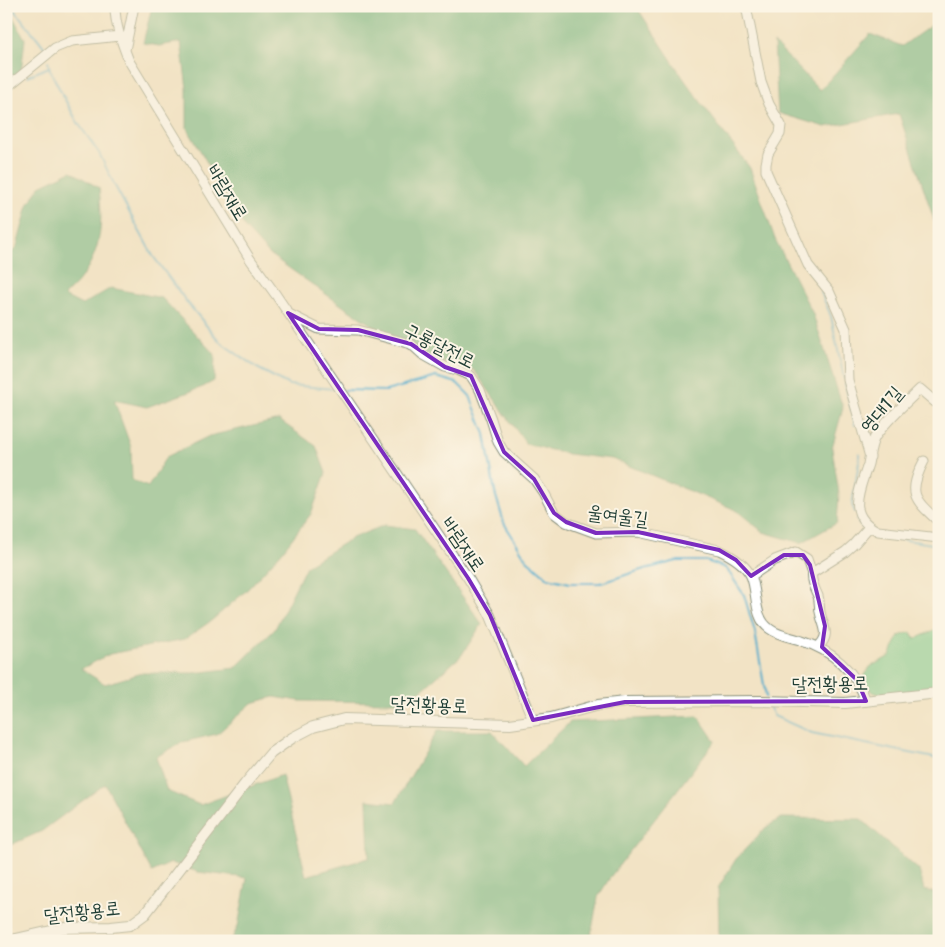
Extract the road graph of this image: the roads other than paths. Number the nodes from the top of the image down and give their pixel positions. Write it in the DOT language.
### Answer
graph roads {
  1 [pos="115,6"];
  2 [pos="134,6"];
  3 [pos="746,6"];
  4 [pos="120,36"];
  5 [pos="125,50"];
  6 [pos="6,88"];
  7 [pos="288,313"];
  8 [pos="935,402"];
  9 [pos="504,452"];
  10 [pos="870,457"];
  11 [pos="924,461"];
  12 [pos="939,522"];
  13 [pos="867,529"];
  14 [pos="939,538"];
  15 [pos="812,574"];
  16 [pos="751,576"];
  17 [pos="819,646"];
  18 [pos="939,693"];
  19 [pos="866,701"];
  20 [pos="533,720"];
  21 [pos="7,941"];
  1 -- 4 [label="street, 바람재로"];
  2 -- 5 [label="street"];
  3 -- 10 [label="street"];
  4 -- 5 [label="street, 바람재로"];
  4 -- 6 [label="street"];
  5 -- 7 [label="street, 바람재로"];
  7 -- 9 [label="street, 구룡달전로"];
  7 -- 20 [label="street, 바람재로"];
  8 -- 10 [label="street, 영대1길"];
  9 -- 16 [label="street, 울여울길"];
  10 -- 13 [label="street, 영대1길"];
  11 -- 12 [label="street"];
  13 -- 14 [label="street"];
  13 -- 15 [label="street"];
  15 -- 16 [label="street"];
  15 -- 17 [label="street"];
  16 -- 17 [label="street"];
  17 -- 19 [label="street"];
  18 -- 19 [label="main road, 달전황용로"];
  19 -- 20 [label="main road, 달전황용로"];
  20 -- 21 [label="main road, 달전황용로"];
}
